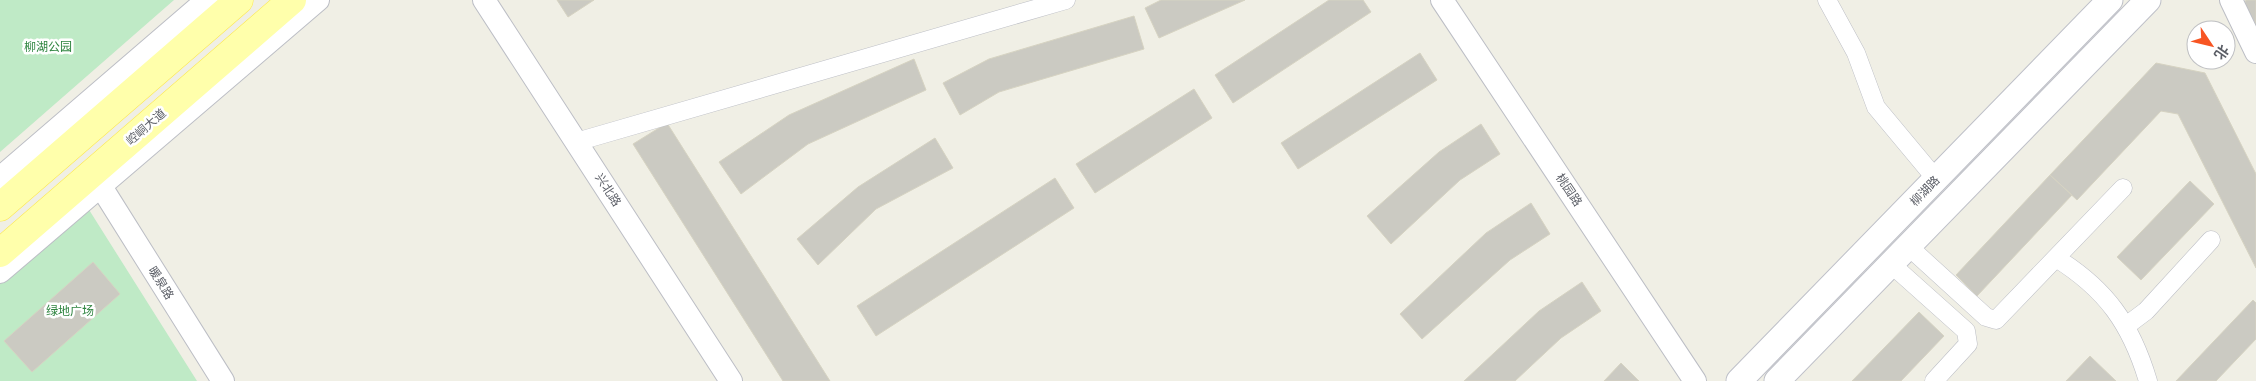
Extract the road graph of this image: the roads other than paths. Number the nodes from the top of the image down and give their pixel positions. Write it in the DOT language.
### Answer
graph roads {
  1 [pos="207,0"];
  2 [pos="239,0"];
  3 [pos="292,0"];
  4 [pos="318,0"];
  5 [pos="484,0"];
  6 [pos="1066,0"];
  7 [pos="1442,0"];
  8 [pos="1827,0"];
  9 [pos="2110,0"];
  10 [pos="2148,0"];
  11 [pos="2231,0"];
  12 [pos="2256,52"];
  13 [pos="576,142"];
  14 [pos="0,178"];
  15 [pos="1936,179"];
  16 [pos="100,185"];
  17 [pos="2123,188"];
  18 [pos="0,207"];
  19 [pos="2211,240"];
  20 [pos="1908,246"];
  21 [pos="0,253"];
  22 [pos="2056,258"];
  23 [pos="1891,264"];
  24 [pos="0,272"];
  25 [pos="2126,326"];
  26 [pos="222,381"];
  27 [pos="731,381"];
  28 [pos="1695,381"];
  29 [pos="1739,381"];
  30 [pos="1777,381"];
  31 [pos="1934,381"];
  32 [pos="2148,381"];
  1 -- 14 [label="street"];
  2 -- 18 [label="main road"];
  3 -- 21 [label="main road, 崆峒大道"];
  4 -- 16 [label="street"];
  5 -- 13 [label="street, 兴北路"];
  6 -- 13 [label="street"];
  7 -- 28 [label="street, 桃园路"];
  8 -- 15 [label="street"];
  9 -- 15 [label="main road, 柳湖路"];
  10 -- 20 [label="main road"];
  11 -- 12 [label="street"];
  13 -- 27 [label="street, 兴北路"];
  15 -- 29 [label="main road, 柳湖路"];
  16 -- 24 [label="street"];
  16 -- 26 [label="street, 暖泉路"];
  17 -- 22 [label="street"];
  19 -- 25 [label="street"];
  20 -- 22 [label="street"];
  20 -- 23 [label="main road"];
  22 -- 25 [label="street"];
  23 -- 30 [label="main road"];
  23 -- 31 [label="street"];
  25 -- 32 [label="street"];
}
